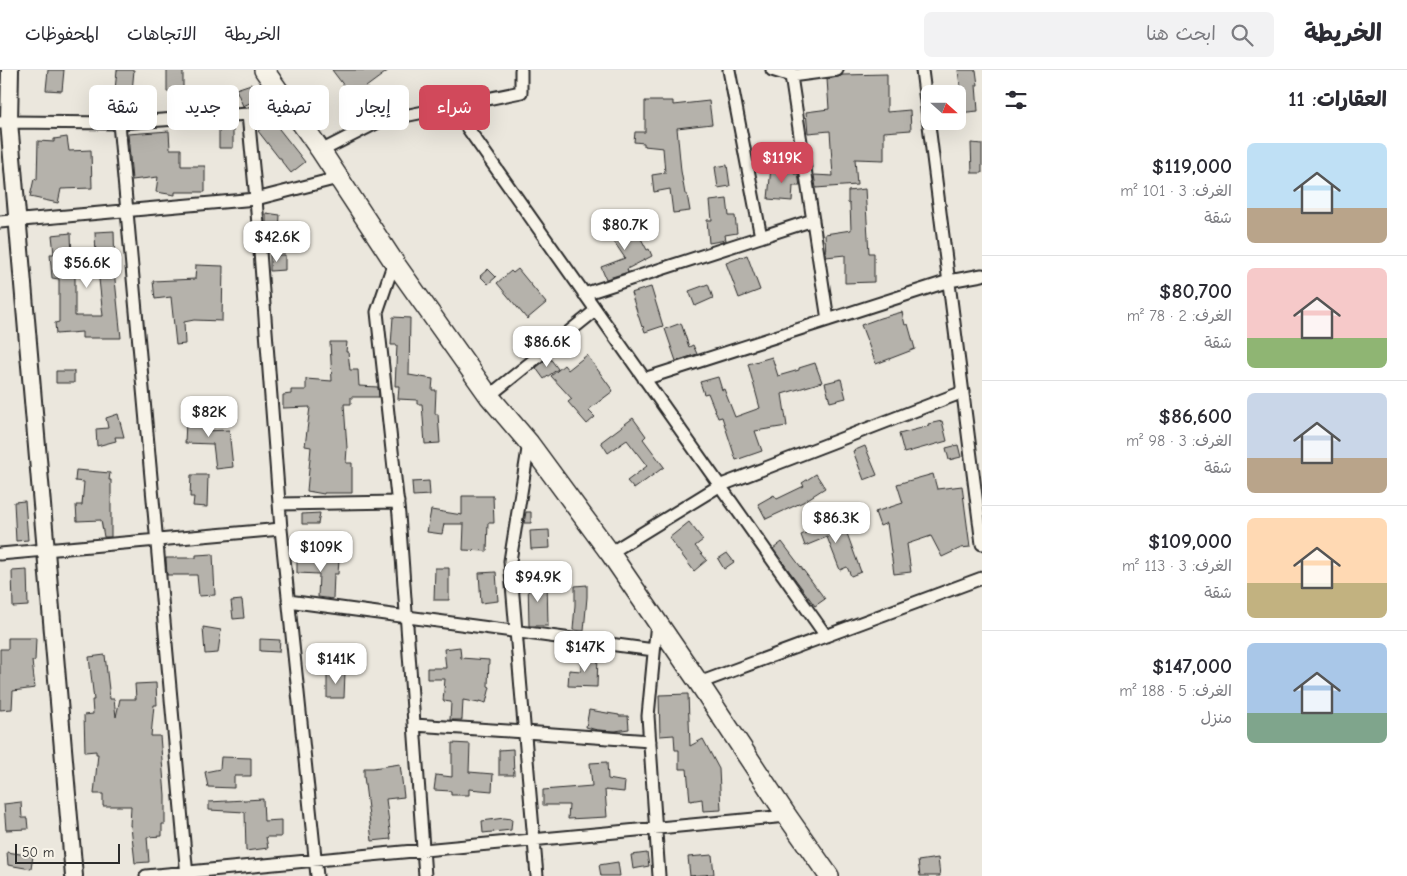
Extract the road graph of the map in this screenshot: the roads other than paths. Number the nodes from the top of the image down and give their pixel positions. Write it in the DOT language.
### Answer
graph roads {
  1 [pos="10,70"];
  2 [pos="264,70"];
  3 [pos="521,70"];
  4 [pos="729,70"];
  5 [pos="772,70"];
  6 [pos="837,70"];
  7 [pos="922,70"];
  8 [pos="791,73"];
  9 [pos="274,85"];
  10 [pos="490,98"];
  11 [pos="419,113"];
  12 [pos="248,114"];
  13 [pos="157,120"];
  14 [pos="4,122"];
  15 [pos="89,123"];
  16 [pos="120,130"];
  17 [pos="306,130"];
  18 [pos="469,130"];
  19 [pos="321,151"];
  20 [pos="338,178"];
  21 [pos="256,199"];
  22 [pos="128,211"];
  23 [pos="813,220"];
  24 [pos="17,221"];
  25 [pos="0,222"];
  26 [pos="761,237"];
  27 [pos="394,262"];
  28 [pos="982,275"];
  29 [pos="949,281"];
  30 [pos="584,294"];
  31 [pos="596,310"];
  32 [pos="828,320"];
  33 [pos="644,379"];
  34 [pos="963,392"];
  35 [pos="489,396"];
  36 [pos="529,443"];
  37 [pos="720,486"];
  38 [pos="398,502"];
  39 [pos="279,504"];
  40 [pos="281,529"];
  41 [pos="158,540"];
  42 [pos="982,544"];
  43 [pos="46,550"];
  44 [pos="610,553"];
  45 [pos="0,554"];
  46 [pos="982,578"];
  47 [pos="288,601"];
  48 [pos="407,617"];
  49 [pos="657,622"];
  50 [pos="516,631"];
  51 [pos="826,636"];
  52 [pos="654,650"];
  53 [pos="699,683"];
  54 [pos="414,726"];
  55 [pos="525,732"];
  56 [pos="650,741"];
  57 [pos="787,816"];
  58 [pos="656,828"];
  59 [pos="534,840"];
  60 [pos="423,850"];
  61 [pos="315,860"];
  62 [pos="187,874"];
  63 [pos="74,876"];
  64 [pos="146,876"];
  65 [pos="317,876"];
  66 [pos="425,876"];
  67 [pos="537,876"];
  68 [pos="659,876"];
  69 [pos="829,876"];
  1 -- 14 [label="street"];
  2 -- 9 [label="main road"];
  3 -- 10 [label="street"];
  4 -- 26 [label="street"];
  5 -- 8 [label="street"];
  6 -- 8 [label="street"];
  7 -- 29 [label="street"];
  8 -- 23 [label="street"];
  11 -- 19 [label="street"];
  12 -- 13 [label="street"];
  12 -- 21 [label="street"];
  14 -- 15 [label="street"];
  14 -- 24 [label="street"];
  16 -- 22 [label="street"];
  17 -- 19 [label="main road"];
  18 -- 30 [label="street"];
  19 -- 20 [label="main road"];
  20 -- 21 [label="street"];
  20 -- 27 [label="main road"];
  21 -- 22 [label="street"];
  21 -- 39 [label="street"];
  22 -- 24 [label="street"];
  22 -- 41 [label="street"];
  23 -- 26 [label="street"];
  23 -- 32 [label="street"];
  24 -- 25 [label="street"];
  24 -- 43 [label="street"];
  26 -- 30 [label="street"];
  27 -- 35 [label="main road"];
  27 -- 38 [label="street"];
  28 -- 29 [label="street"];
  29 -- 32 [label="street"];
  29 -- 34 [label="street"];
  30 -- 31 [label="street"];
  31 -- 33 [label="street"];
  31 -- 35 [label="street"];
  32 -- 33 [label="street"];
  33 -- 37 [label="street"];
  34 -- 37 [label="street"];
  34 -- 42 [label="street"];
  35 -- 36 [label="main road"];
  36 -- 44 [label="main road"];
  36 -- 50 [label="street"];
  37 -- 44 [label="street"];
  37 -- 51 [label="street"];
  38 -- 39 [label="street"];
  38 -- 48 [label="street"];
  39 -- 40 [label="street"];
  40 -- 41 [label="street"];
  40 -- 47 [label="street"];
  41 -- 43 [label="street"];
  41 -- 62 [label="street"];
  43 -- 45 [label="street"];
  43 -- 63 [label="street"];
  44 -- 49 [label="main road"];
  46 -- 51 [label="street"];
  47 -- 48 [label="street"];
  47 -- 61 [label="street"];
  48 -- 50 [label="street"];
  48 -- 54 [label="street"];
  49 -- 52 [label="street"];
  49 -- 53 [label="main road"];
  50 -- 52 [label="street"];
  50 -- 55 [label="street"];
  51 -- 53 [label="street"];
  52 -- 56 [label="street"];
  53 -- 57 [label="main road"];
  54 -- 55 [label="street"];
  54 -- 60 [label="street"];
  55 -- 56 [label="street"];
  55 -- 59 [label="street"];
  56 -- 58 [label="street"];
  57 -- 58 [label="street"];
  57 -- 69 [label="main road"];
  58 -- 59 [label="street"];
  58 -- 68 [label="street"];
  59 -- 60 [label="street"];
  59 -- 67 [label="street"];
  60 -- 61 [label="street"];
  60 -- 66 [label="street"];
  61 -- 62 [label="street"];
  61 -- 65 [label="street"];
  62 -- 64 [label="street"];
}
